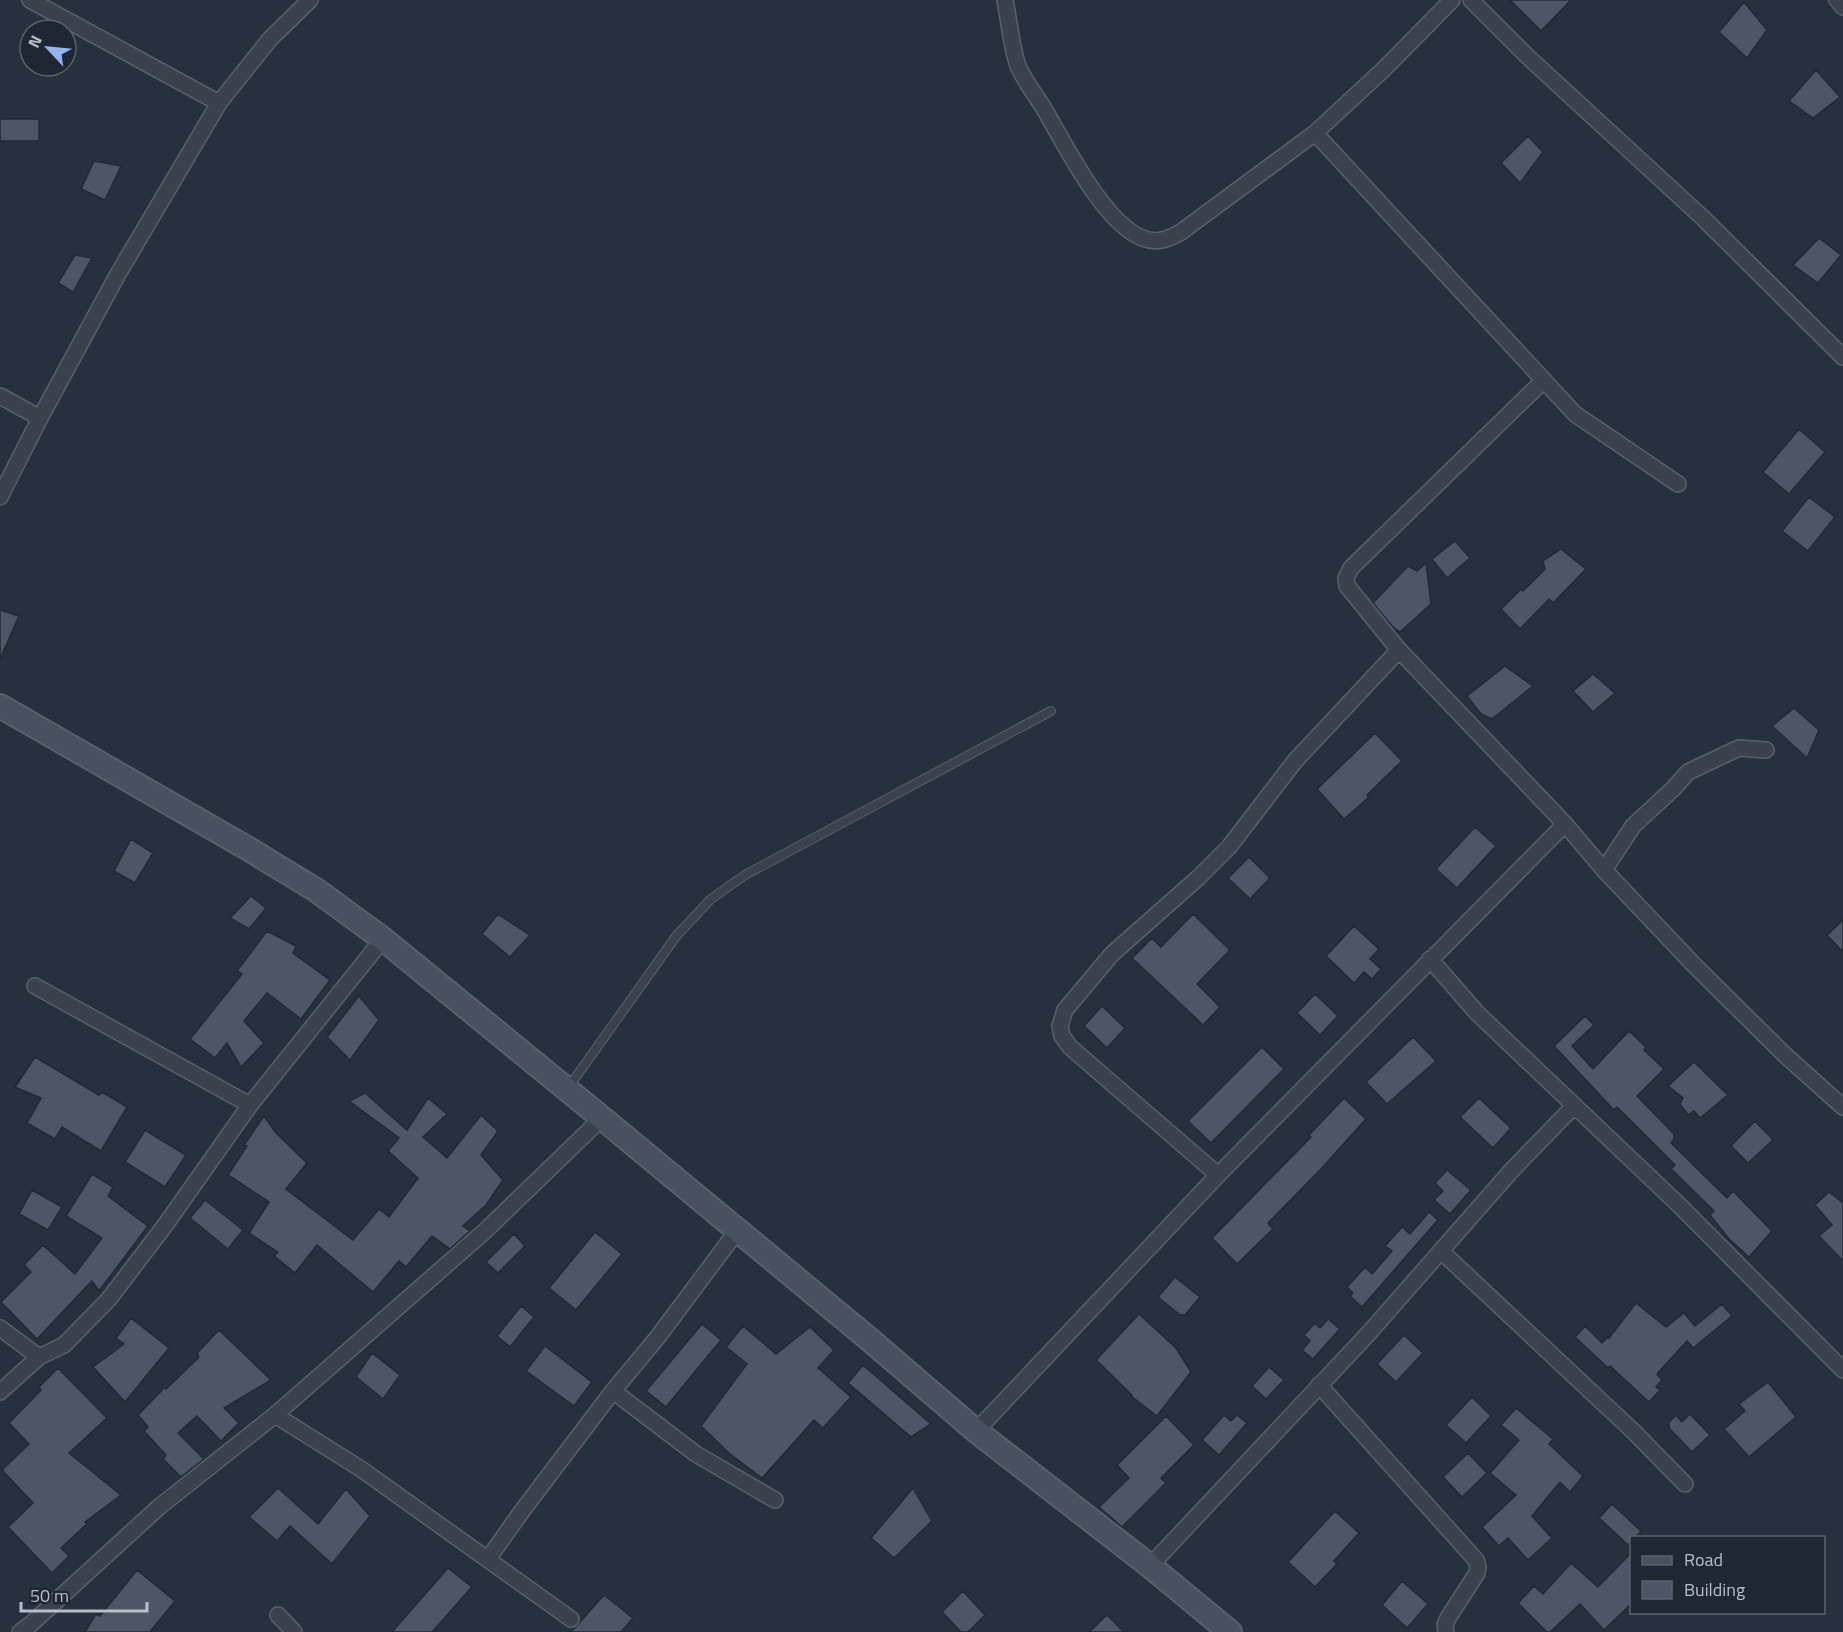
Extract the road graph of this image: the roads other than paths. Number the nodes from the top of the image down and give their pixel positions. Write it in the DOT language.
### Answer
graph roads {
  1 [pos="30,0"];
  2 [pos="310,0"];
  3 [pos="1005,0"];
  4 [pos="1452,0"];
  5 [pos="1471,0"];
  6 [pos="1837,0"];
  7 [pos="1843,7"];
  8 [pos="219,103"];
  9 [pos="1314,133"];
  10 [pos="1843,357"];
  11 [pos="1544,381"];
  12 [pos="0,396"];
  13 [pos="40,418"];
  14 [pos="1678,484"];
  15 [pos="0,497"];
  16 [pos="1399,650"];
  17 [pos="0,706"];
  18 [pos="1051,711"];
  19 [pos="1766,750"];
  20 [pos="1565,824"];
  21 [pos="1604,870"];
  22 [pos="383,939"];
  23 [pos="1430,959"];
  24 [pos="34,986"];
  25 [pos="568,1089"];
  26 [pos="250,1105"];
  27 [pos="1574,1106"];
  28 [pos="1843,1107"];
  29 [pos="602,1118"];
  30 [pos="1218,1175"];
  31 [pos="737,1231"];
  32 [pos="1442,1252"];
  33 [pos="0,1328"];
  34 [pos="39,1356"];
  35 [pos="1843,1370"];
  36 [pos="1319,1385"];
  37 [pos="613,1391"];
  38 [pos="0,1392"];
  39 [pos="275,1415"];
  40 [pos="976,1431"];
  41 [pos="1685,1485"];
  42 [pos="775,1500"];
  43 [pos="488,1559"];
  44 [pos="1150,1566"];
  45 [pos="278,1615"];
  46 [pos="571,1619"];
  47 [pos="20,1632"];
  48 [pos="294,1632"];
  49 [pos="1230,1632"];
  50 [pos="1446,1632"];
  1 -- 8 [label="street"];
  2 -- 8 [label="street"];
  3 -- 9 [label="street"];
  4 -- 9 [label="street"];
  5 -- 10 [label="street"];
  6 -- 7 [label="street"];
  8 -- 13 [label="street"];
  9 -- 11 [label="street"];
  11 -- 14 [label="street"];
  11 -- 16 [label="street"];
  12 -- 13 [label="street"];
  13 -- 15 [label="street"];
  16 -- 20 [label="street"];
  16 -- 30 [label="street"];
  17 -- 22 [label="street"];
  18 -- 25 [label="lane"];
  19 -- 21 [label="street"];
  20 -- 21 [label="street"];
  20 -- 23 [label="street"];
  21 -- 28 [label="street"];
  22 -- 25 [label="street"];
  22 -- 26 [label="street"];
  23 -- 27 [label="street"];
  23 -- 30 [label="street"];
  24 -- 26 [label="street"];
  25 -- 29 [label="street"];
  26 -- 34 [label="street"];
  27 -- 32 [label="street"];
  27 -- 35 [label="street"];
  29 -- 31 [label="street"];
  29 -- 39 [label="street"];
  30 -- 40 [label="street"];
  31 -- 37 [label="street"];
  31 -- 40 [label="street"];
  32 -- 36 [label="street"];
  32 -- 41 [label="street"];
  33 -- 34 [label="street"];
  34 -- 38 [label="street"];
  36 -- 44 [label="street"];
  36 -- 50 [label="street"];
  37 -- 42 [label="street"];
  37 -- 43 [label="street"];
  39 -- 43 [label="street"];
  39 -- 47 [label="street"];
  40 -- 44 [label="street"];
  43 -- 46 [label="street"];
  44 -- 49 [label="street"];
  45 -- 48 [label="street"];
}
